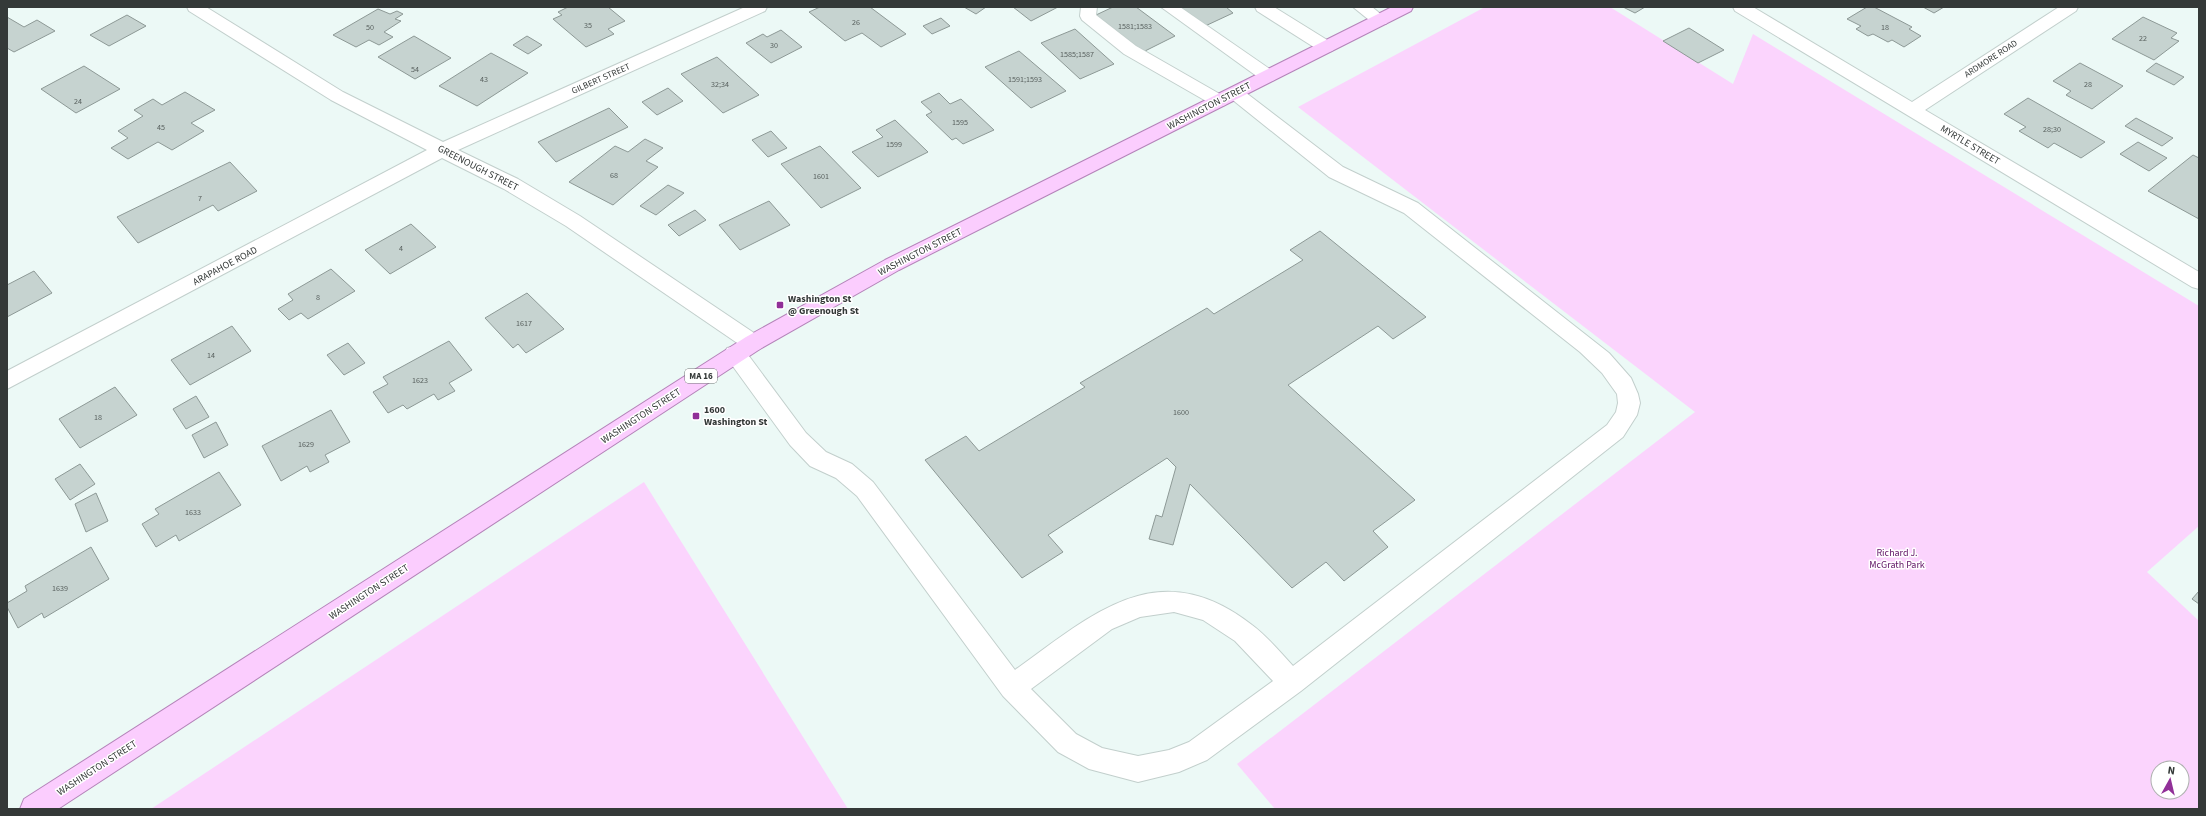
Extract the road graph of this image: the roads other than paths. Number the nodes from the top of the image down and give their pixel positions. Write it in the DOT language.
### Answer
graph roads {
  1 [pos="195,7"];
  2 [pos="759,7"];
  3 [pos="1089,7"];
  4 [pos="1169,7"];
  5 [pos="1263,7"];
  6 [pos="1361,7"];
  7 [pos="1405,7"];
  8 [pos="1741,7"];
  9 [pos="2070,7"];
  10 [pos="1380,20"];
  11 [pos="1326,47"];
  12 [pos="1268,76"];
  13 [pos="1227,97"];
  14 [pos="1912,110"];
  15 [pos="442,150"];
  16 [pos="2199,282"];
  17 [pos="744,348"];
  18 [pos="7,381"];
  19 [pos="1292,682"];
  20 [pos="1012,687"];
  21 [pos="34,809"];
  1 -- 15 [label="street, GREENOUGH STREET"];
  2 -- 15 [label="street, GILBERT STREET"];
  3 -- 13 [label="street, GREENOUGH STREET"];
  4 -- 12 [label="street"];
  5 -- 11 [label="street"];
  6 -- 10 [label="street"];
  7 -- 10 [label="main road, WASHINGTON STREET / MA 16"];
  8 -- 14 [label="street, MYRTLE STREET"];
  9 -- 14 [label="street, ARDMORE ROAD"];
  10 -- 11 [label="main road, WASHINGTON STREET / MA 16"];
  11 -- 12 [label="main road, WASHINGTON STREET / MA 16"];
  12 -- 13 [label="main road, WASHINGTON STREET / MA 16"];
  13 -- 17 [label="main road, WASHINGTON STREET / MA 16"];
  13 -- 19 [label="street, GREENOUGH STREET"];
  14 -- 16 [label="street, MYRTLE STREET"];
  15 -- 17 [label="street, GREENOUGH STREET"];
  15 -- 18 [label="street, ARAPAHOE ROAD"];
  17 -- 20 [label="street, GREENOUGH STREET"];
  17 -- 21 [label="main road, WASHINGTON STREET / MA 16"];
  19 -- 20 [label="street"];
  19 -- 20 [label="street, GREENOUGH STREET"];
}
